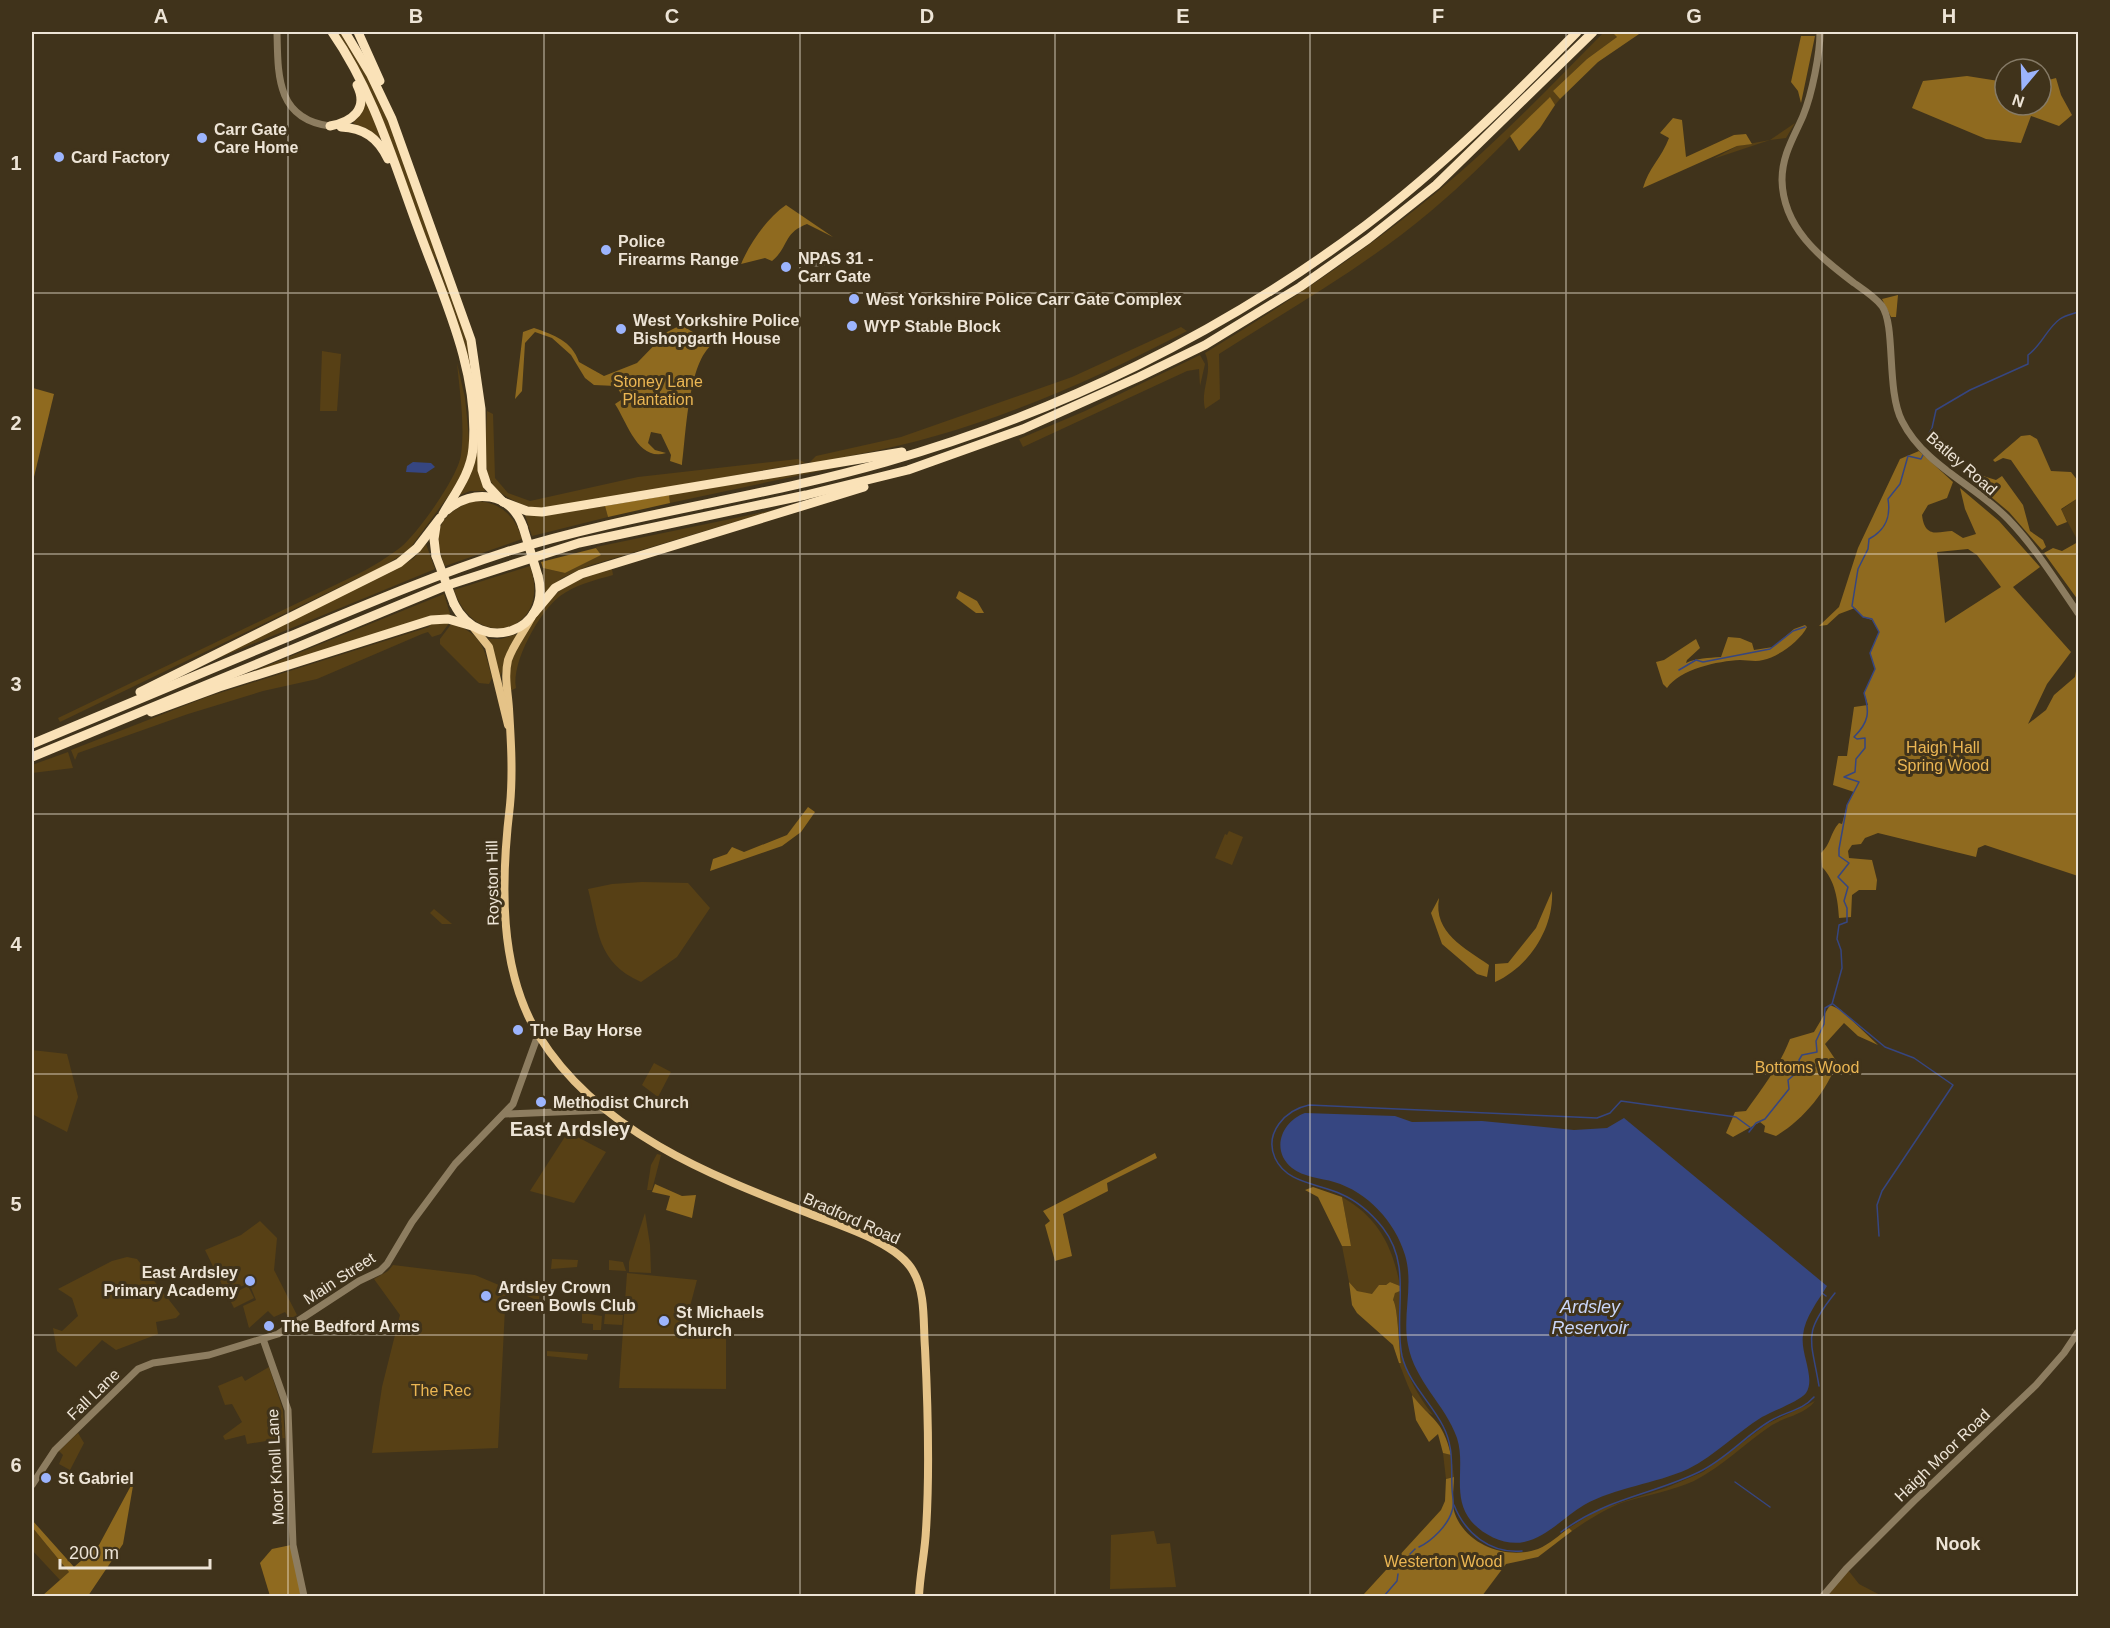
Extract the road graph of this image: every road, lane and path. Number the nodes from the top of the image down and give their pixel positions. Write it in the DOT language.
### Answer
graph roads {
  1 [pos="277,32"];
  2 [pos="327,32"];
  3 [pos="332,32"];
  4 [pos="345,32"];
  5 [pos="358,32"];
  6 [pos="1577,32"];
  7 [pos="1593,32"];
  8 [pos="1820,32"];
  9 [pos="392,119"];
  10 [pos="330,126"];
  11 [pos="401,182"];
  12 [pos="942,446"];
  13 [pos="908,470"];
  14 [pos="502,501"];
  15 [pos="442,516"];
  16 [pos="2079,613"];
  17 [pos="534,614"];
  18 [pos="472,627"];
  19 [pos="87,719"];
  20 [pos="509,726"];
  21 [pos="91,732"];
  22 [pos="32,744"];
  23 [pos="32,757"];
  24 [pos="538,1035"];
  25 [pos="606,1110"];
  26 [pos="505,1114"];
  27 [pos="2079,1332"];
  28 [pos="263,1339"];
  29 [pos="195,1357"];
  30 [pos="32,1485"];
  31 [pos="304,1596"];
  32 [pos="919,1596"];
  33 [pos="1823,1596"];
  1 -- 10 [label="street"];
  2 -- 10 [label="highway"];
  3 -- 11 [label="highway"];
  4 -- 9 [label="highway"];
  5 -- 9 [label="highway"];
  6 -- 12 [label="highway"];
  7 -- 13 [label="highway"];
  8 -- 16 [label="street, Batley Road"];
  9 -- 14 [label="highway"];
  10 -- 11 [label="highway"];
  11 -- 15 [label="highway"];
  12 -- 14 [label="highway"];
  12 -- 19 [label="highway"];
  13 -- 17 [label="highway"];
  13 -- 21 [label="highway"];
  14 -- 15 [label="highway"];
  14 -- 17 [label="highway, bridge"];
  15 -- 18 [label="highway, bridge"];
  15 -- 19 [label="highway"];
  17 -- 18 [label="highway"];
  17 -- 20 [label="main road, Royston Hill"];
  18 -- 20 [label="main road, Royston Hill"];
  18 -- 21 [label="highway"];
  19 -- 22 [label="highway"];
  20 -- 24 [label="main road, Royston Hill"];
  21 -- 23 [label="highway"];
  24 -- 25 [label="main road, Bradford Road"];
  24 -- 26 [label="street, Main Street"];
  25 -- 26 [label="street"];
  25 -- 32 [label="main road, Bradford Road"];
  26 -- 28 [label="street, Main Street"];
  27 -- 33 [label="street, Haigh Moor Road"];
  28 -- 29 [label="street, Main Street"];
  28 -- 31 [label="street, Moor Knoll Lane"];
  29 -- 30 [label="street, Fall Lane"];
}
